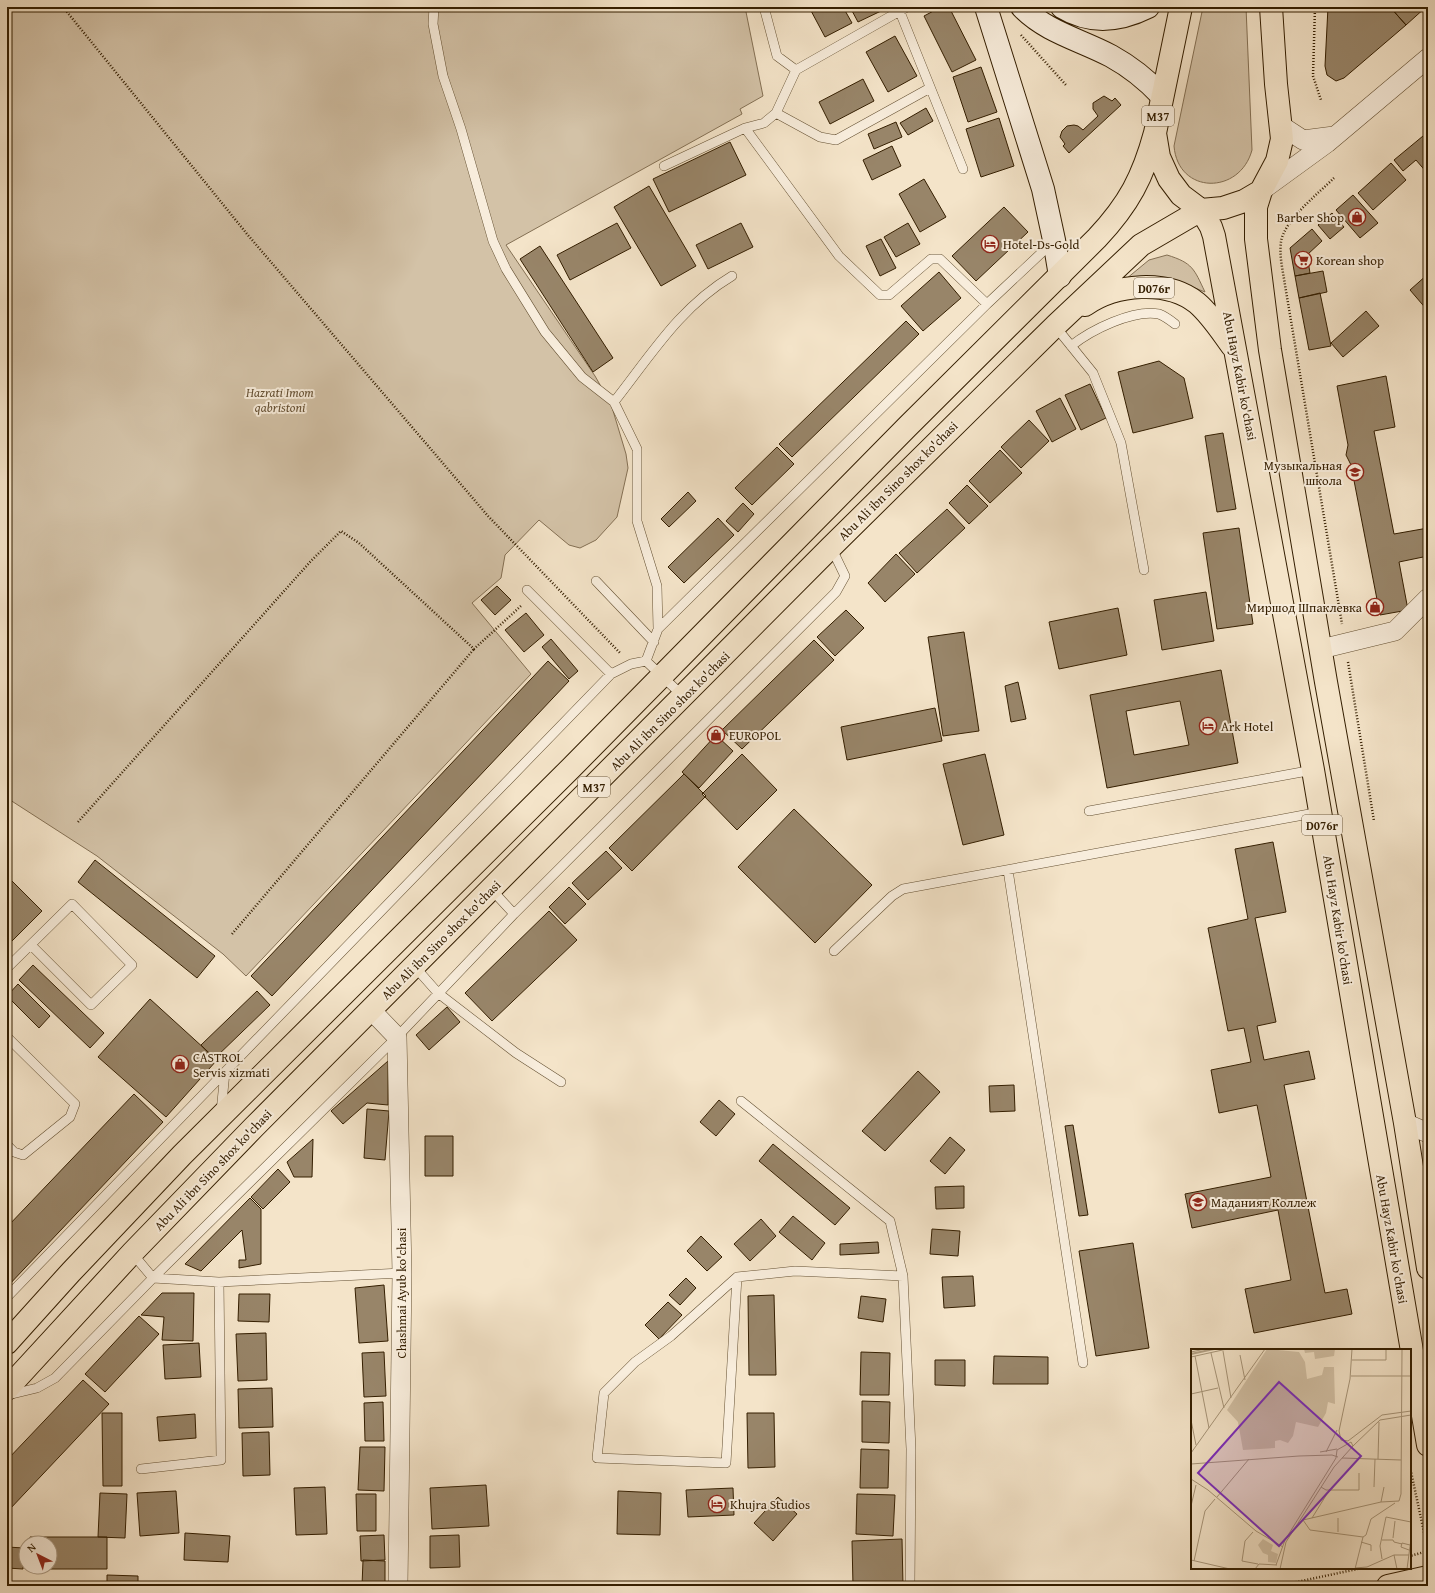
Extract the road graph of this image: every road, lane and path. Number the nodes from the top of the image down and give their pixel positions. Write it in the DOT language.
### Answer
graph roads {
  1 [pos="62,7"];
  2 [pos="434,7"];
  3 [pos="764,7"];
  4 [pos="986,7"];
  5 [pos="1022,7"];
  6 [pos="1062,7"];
  7 [pos="1148,7"];
  8 [pos="1181,7"];
  9 [pos="1272,7"];
  10 [pos="1315,7"];
  11 [pos="902,8"];
  12 [pos="1019,33"];
  13 [pos="1428,58"];
  14 [pos="796,70"];
  15 [pos="1066,85"];
  16 [pos="930,88"];
  17 [pos="1162,96"];
  18 [pos="1321,100"];
  19 [pos="776,113"];
  20 [pos="1280,125"];
  21 [pos="745,128"];
  22 [pos="1155,133"];
  23 [pos="1334,136"];
  24 [pos="664,166"];
  25 [pos="963,169"];
  26 [pos="1261,191"];
  27 [pos="1201,210"];
  28 [pos="1054,240"];
  29 [pos="732,276"];
  30 [pos="1060,276"];
  31 [pos="987,304"];
  32 [pos="1175,324"];
  33 [pos="1055,326"];
  34 [pos="1071,346"];
  35 [pos="1236,352"];
  36 [pos="614,402"];
  37 [pos="832,547"];
  38 [pos="1144,570"];
  39 [pos="596,581"];
  40 [pos="529,593"];
  41 [pos="1427,604"];
  42 [pos="658,629"];
  43 [pos="654,642"];
  44 [pos="474,648"];
  45 [pos="1321,649"];
  46 [pos="631,664"];
  47 [pos="654,668"];
  48 [pos="611,674"];
  49 [pos="684,697"];
  50 [pos="1313,770"];
  51 [pos="1089,811"];
  52 [pos="1320,812"];
  53 [pos="78,822"];
  54 [pos="1008,870"];
  55 [pos="492,890"];
  56 [pos="514,914"];
  57 [pos="232,934"];
  58 [pos="31,945"];
  59 [pos="834,951"];
  60 [pos="415,967"];
  61 [pos="7,968"];
  62 [pos="438,993"];
  63 [pos="372,1010"];
  64 [pos="397,1036"];
  65 [pos="7,1037"];
  66 [pos="225,1072"];
  67 [pos="561,1082"];
  68 [pos="741,1102"];
  69 [pos="220,1118"];
  70 [pos="1405,1123"];
  71 [pos="1428,1133"];
  72 [pos="7,1145"];
  73 [pos="132,1253"];
  74 [pos="1428,1268"];
  75 [pos="402,1273"];
  76 [pos="903,1276"];
  77 [pos="737,1277"];
  78 [pos="153,1278"];
  79 [pos="219,1282"];
  80 [pos="7,1297"];
  81 [pos="7,1343"];
  82 [pos="1083,1362"];
  83 [pos="7,1389"];
  84 [pos="7,1396"];
  85 [pos="1428,1444"];
  86 [pos="140,1469"];
  87 [pos="1411,1472"];
  88 [pos="1411,1556"];
  89 [pos="1357,1569"];
  90 [pos="1428,1577"];
  91 [pos="398,1586"];
  92 [pos="910,1586"];
  93 [pos="1278,1586"];
  94 [pos="1388,1586"];
  1 -- 46 [label="path"];
  2 -- 36 [label="lane"];
  3 -- 14 [label="lane"];
  4 -- 28 [label="main road"];
  5 -- 17 [label="main road"];
  6 -- 7 [label="main road"];
  8 -- 17 [label="main road, M37"];
  9 -- 20 [label="main road"];
  10 -- 18 [label="path"];
  11 -- 14 [label="lane"];
  11 -- 16 [label="lane"];
  12 -- 15 [label="path"];
  13 -- 23 [label="street"];
  14 -- 19 [label="lane"];
  16 -- 19 [label="lane"];
  16 -- 25 [label="lane"];
  17 -- 22 [label="main road, M37"];
  19 -- 21 [label="lane"];
  20 -- 23 [label="street"];
  20 -- 26 [label="main road"];
  21 -- 24 [label="lane"];
  21 -- 31 [label="lane"];
  22 -- 27 [label="main road, M37"];
  22 -- 30 [label="main road, M37"];
  23 -- 26 [label="street"];
  26 -- 27 [label="main road, M37"];
  26 -- 45 [label="main road, D076r"];
  27 -- 33 [label="main road, Abu Ali ibn Sino shox ko'chasi / M37"];
  27 -- 35 [label="main road, Abu Hayz Kabir ko'chasi / D076r"];
  28 -- 30 [label="main road"];
  28 -- 31 [label="lane"];
  29 -- 36 [label="lane"];
  30 -- 47 [label="main road, M37"];
  31 -- 42 [label="lane"];
  32 -- 34 [label="lane"];
  33 -- 34 [label="lane"];
  33 -- 35 [label="main road, D076r"];
  33 -- 37 [label="main road, Abu Ali ibn Sino shox ko'chasi / M37"];
  34 -- 38 [label="lane"];
  35 -- 50 [label="main road, Abu Hayz Kabir ko'chasi / D076r"];
  36 -- 42 [label="lane"];
  37 -- 49 [label="main road, Abu Ali ibn Sino shox ko'chasi / M37"];
  37 -- 56 [label="lane"];
  39 -- 43 [label="lane"];
  40 -- 44 [label="path"];
  40 -- 48 [label="lane"];
  41 -- 45 [label="street"];
  42 -- 43 [label="lane"];
  43 -- 47 [label="lane"];
  44 -- 53 [label="path"];
  44 -- 57 [label="path"];
  45 -- 70 [label="main road, D076r"];
  46 -- 47 [label="lane"];
  46 -- 48 [label="lane"];
  47 -- 49 [label="lane"];
  47 -- 69 [label="main road, M37"];
  48 -- 66 [label="lane"];
  49 -- 55 [label="main road, Abu Ali ibn Sino shox ko'chasi / M37"];
  50 -- 51 [label="lane"];
  50 -- 52 [label="main road, Abu Hayz Kabir ko'chasi / D076r"];
  52 -- 54 [label="lane"];
  52 -- 85 [label="main road, Abu Hayz Kabir ko'chasi / D076r"];
  54 -- 59 [label="lane"];
  54 -- 82 [label="lane"];
  55 -- 56 [label="lane"];
  55 -- 60 [label="main road, Abu Ali ibn Sino shox ko'chasi / M37"];
  56 -- 62 [label="lane"];
  58 -- 58 [label="lane"];
  58 -- 61 [label="lane"];
  60 -- 62 [label="lane"];
  60 -- 63 [label="main road, Abu Ali ibn Sino shox ko'chasi / M37"];
  62 -- 64 [label="lane"];
  62 -- 67 [label="lane"];
  63 -- 64 [label="street"];
  63 -- 73 [label="main road, Abu Ali ibn Sino shox ko'chasi / M37"];
  64 -- 75 [label="street, Chashmai Ayub ko'chasi"];
  64 -- 78 [label="lane"];
  65 -- 72 [label="lane"];
  66 -- 69 [label="lane"];
  66 -- 80 [label="lane"];
  68 -- 76 [label="lane"];
  69 -- 81 [label="main road, M37"];
  70 -- 71 [label="street"];
  70 -- 74 [label="main road, D076r"];
  73 -- 78 [label="lane"];
  73 -- 83 [label="main road, Abu Ali ibn Sino shox ko'chasi / M37"];
  75 -- 79 [label="lane"];
  75 -- 91 [label="street, Chashmai Ayub ko'chasi"];
  76 -- 77 [label="lane"];
  76 -- 92 [label="lane"];
  77 -- 77 [label="lane"];
  78 -- 79 [label="lane"];
  78 -- 84 [label="lane"];
  79 -- 86 [label="lane"];
  87 -- 88 [label="path"];
  89 -- 93 [label="path"];
  90 -- 94 [label="main road"];
}
